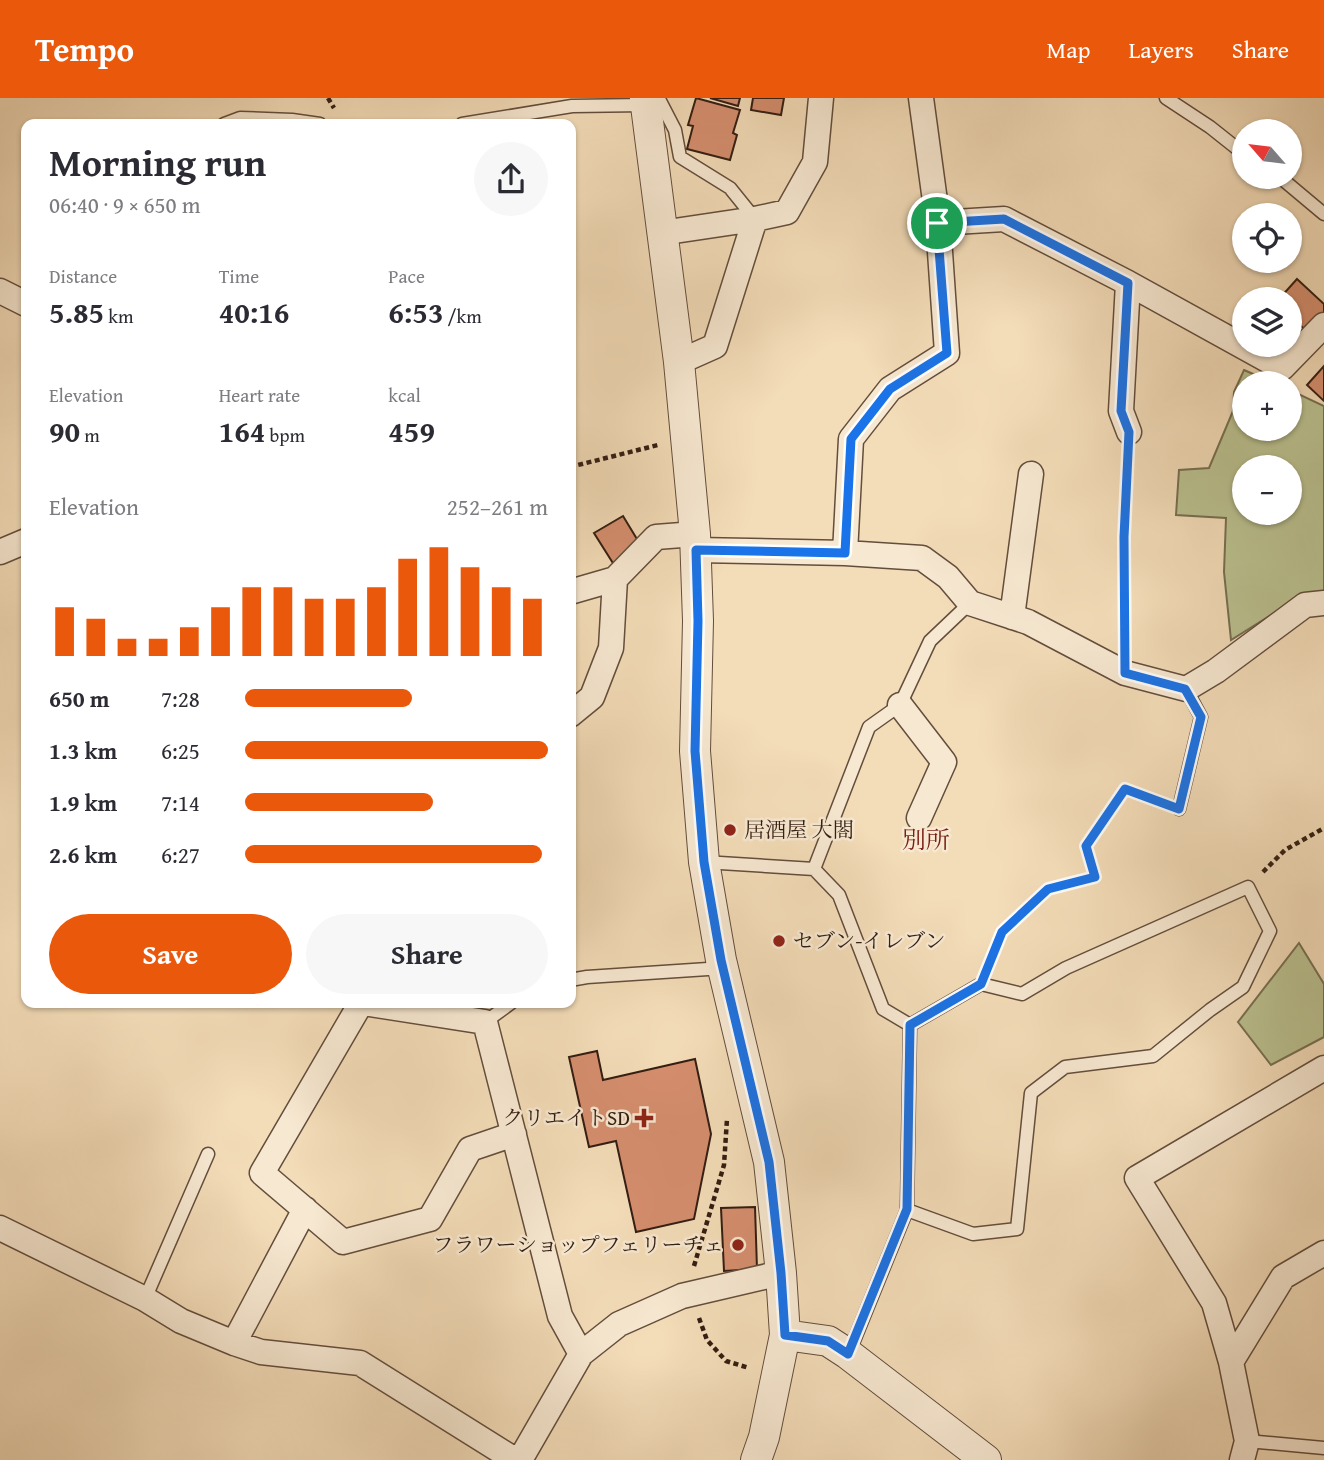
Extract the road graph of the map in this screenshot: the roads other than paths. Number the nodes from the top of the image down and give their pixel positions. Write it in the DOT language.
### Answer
graph roads {
  1 [pos="821,98"];
  2 [pos="921,98"];
  3 [pos="1166,98"];
  4 [pos="570,102"];
  5 [pos="652,103"];
  6 [pos="237,119"];
  7 [pos="266,119"];
  8 [pos="487,119"];
  9 [pos="1232,144"];
  10 [pos="1294,189"];
  11 [pos="1324,214"];
  12 [pos="755,219"];
  13 [pos="937,223"];
  14 [pos="661,233"];
  15 [pos="1128,283"];
  16 [pos="0,290"];
  17 [pos="21,301"];
  18 [pos="1324,326"];
  19 [pos="679,362"];
  20 [pos="1129,432"];
  21 [pos="1031,474"];
  22 [pos="695,542"];
  23 [pos="21,543"];
  24 [pos="0,552"];
  25 [pos="845,553"];
  26 [pos="615,579"];
  27 [pos="576,590"];
  28 [pos="970,603"];
  29 [pos="1324,603"];
  30 [pos="1012,617"];
  31 [pos="1185,689"];
  32 [pos="900,705"];
  33 [pos="576,710"];
  34 [pos="1179,809"];
  35 [pos="919,818"];
  36 [pos="704,862"];
  37 [pos="814,869"];
  38 [pos="723,968"];
  39 [pos="576,979"];
  40 [pos="359,1008"];
  41 [pos="394,1008"];
  42 [pos="504,1008"];
  43 [pos="485,1022"];
  44 [pos="910,1025"];
  45 [pos="1324,1068"];
  46 [pos="514,1134"];
  47 [pos="208,1154"];
  48 [pos="305,1209"];
  49 [pos="907,1209"];
  50 [pos="0,1228"];
  51 [pos="1324,1253"];
  52 [pos="781,1273"];
  53 [pos="145,1299"];
  54 [pos="785,1335"];
  55 [pos="234,1343"];
  56 [pos="581,1354"];
  57 [pos="848,1354"];
  58 [pos="1231,1362"];
  59 [pos="1324,1448"];
  60 [pos="1244,1451"];
  61 [pos="526,1457"];
  62 [pos="757,1460"];
  63 [pos="986,1460"];
  1 -- 12 [label="street"];
  2 -- 13 [label="street"];
  3 -- 9 [label="lane"];
  4 -- 5 [label="lane"];
  4 -- 8 [label="lane"];
  5 -- 12 [label="lane"];
  5 -- 14 [label="street"];
  6 -- 7 [label="lane"];
  10 -- 11 [label="lane"];
  12 -- 14 [label="street"];
  12 -- 19 [label="street"];
  13 -- 15 [label="street"];
  13 -- 25 [label="street"];
  14 -- 19 [label="street"];
  15 -- 18 [label="street"];
  15 -- 20 [label="street"];
  16 -- 17 [label="street"];
  19 -- 22 [label="street"];
  21 -- 30 [label="street"];
  22 -- 25 [label="street"];
  22 -- 26 [label="street"];
  22 -- 36 [label="street"];
  23 -- 24 [label="street"];
  25 -- 28 [label="street"];
  26 -- 27 [label="street"];
  26 -- 33 [label="street"];
  28 -- 30 [label="street"];
  28 -- 32 [label="lane"];
  29 -- 31 [label="street"];
  30 -- 31 [label="street"];
  31 -- 34 [label="lane"];
  32 -- 35 [label="street"];
  32 -- 37 [label="lane"];
  36 -- 37 [label="lane"];
  36 -- 38 [label="street"];
  37 -- 44 [label="lane"];
  38 -- 39 [label="lane"];
  38 -- 52 [label="street"];
  40 -- 48 [label="street"];
  41 -- 43 [label="street"];
  42 -- 43 [label="lane"];
  43 -- 46 [label="street"];
  44 -- 49 [label="lane"];
  44 -- 49 [label="lane"];
  45 -- 58 [label="street"];
  46 -- 48 [label="street"];
  46 -- 56 [label="street"];
  47 -- 53 [label="lane"];
  48 -- 55 [label="street"];
  49 -- 57 [label="lane"];
  50 -- 53 [label="street"];
  51 -- 58 [label="street"];
  52 -- 54 [label="street"];
  52 -- 56 [label="street"];
  53 -- 55 [label="street"];
  54 -- 57 [label="street"];
  54 -- 62 [label="street"];
  55 -- 61 [label="street"];
  56 -- 61 [label="street"];
  57 -- 63 [label="street"];
  58 -- 60 [label="street"];
  59 -- 60 [label="lane"];
}
